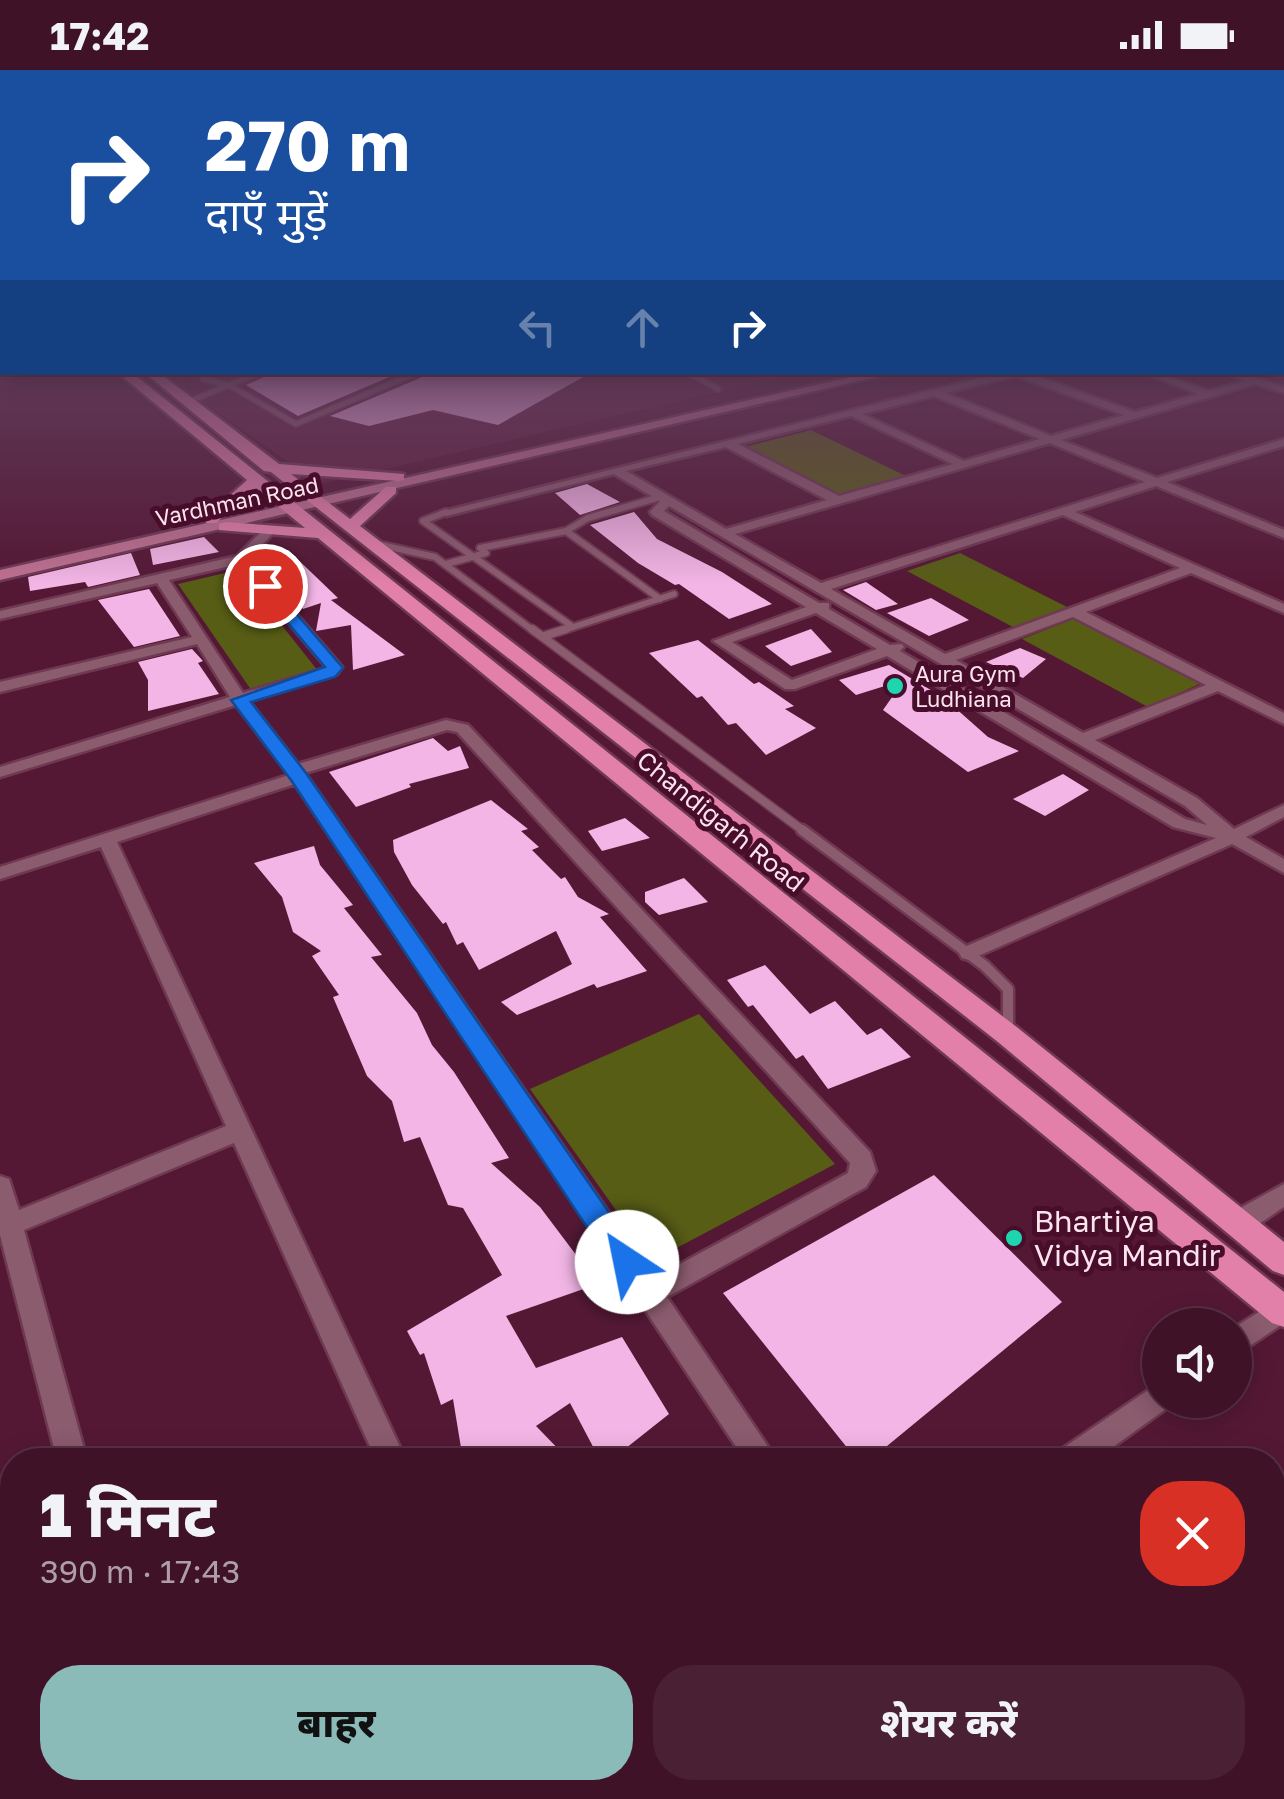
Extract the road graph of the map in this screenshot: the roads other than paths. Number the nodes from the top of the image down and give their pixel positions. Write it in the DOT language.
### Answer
graph roads {
  1 [pos="194,424"];
  2 [pos="211,424"];
  3 [pos="620,424"];
  4 [pos="658,424"];
  5 [pos="812,424"];
  6 [pos="873,424"];
  7 [pos="1012,424"];
  8 [pos="1103,424"];
  9 [pos="1050,439"];
  10 [pos="1284,442"];
  11 [pos="729,444"];
  12 [pos="962,464"];
  13 [pos="618,471"];
  14 [pos="263,474"];
  15 [pos="1154,482"];
  16 [pos="395,484"];
  17 [pos="663,499"];
  18 [pos="835,499"];
  19 [pos="302,505"];
  20 [pos="1061,510"];
  21 [pos="446,512"];
  22 [pos="1284,518"];
  23 [pos="218,523"];
  24 [pos="1263,526"];
  25 [pos="350,528"];
  26 [pos="270,530"];
  27 [pos="566,531"];
  28 [pos="724,533"];
  29 [pos="323,534"];
  30 [pos="1284,534"];
  31 [pos="371,543"];
  32 [pos="475,558"];
  33 [pos="242,560"];
  34 [pos="446,564"];
  35 [pos="0,565"];
  36 [pos="1192,568"];
  37 [pos="0,575"];
  38 [pos="161,578"];
  39 [pos="818,588"];
  40 [pos="674,594"];
  41 [pos="660,599"];
  42 [pos="840,600"];
  43 [pos="817,608"];
  44 [pos="1284,609"];
  45 [pos="1077,613"];
  46 [pos="0,615"];
  47 [pos="572,626"];
  48 [pos="544,636"];
  49 [pos="200,639"];
  50 [pos="912,641"];
  51 [pos="888,650"];
  52 [pos="945,659"];
  53 [pos="1218,686"];
  54 [pos="0,687"];
  55 [pos="240,700"];
  56 [pos="1284,719"];
  57 [pos="1079,740"];
  58 [pos="0,772"];
  59 [pos="297,774"];
  60 [pos="1284,810"];
  61 [pos="1233,837"];
  62 [pos="107,840"];
  63 [pos="1284,867"];
  64 [pos="0,874"];
  65 [pos="968,953"];
  66 [pos="1008,1035"];
  67 [pos="238,1131"];
  68 [pos="0,1186"];
  69 [pos="1284,1194"];
  70 [pos="1235,1224"];
  71 [pos="10,1225"];
  72 [pos="1284,1261"];
  73 [pos="648,1294"];
  74 [pos="1283,1311"];
  75 [pos="1252,1332"];
  76 [pos="1142,1409"];
  77 [pos="69,1448"];
  78 [pos="385,1448"];
  79 [pos="754,1448"];
  80 [pos="1087,1448"];
  1 -- 14 [label="main road, Chandigarh Road"];
  2 -- 14 [label="main road, Chandigarh Road"];
  3 -- 16 [label="street, Vardhman Road"];
  4 -- 16 [label="street, Vardhman Road"];
  5 -- 11 [label="street"];
  6 -- 12 [label="street"];
  7 -- 9 [label="street"];
  8 -- 9 [label="street"];
  9 -- 12 [label="street"];
  9 -- 15 [label="street"];
  10 -- 15 [label="street"];
  11 -- 13 [label="street"];
  11 -- 18 [label="street"];
  12 -- 18 [label="street"];
  13 -- 17 [label="street"];
  13 -- 21 [label="street"];
  14 -- 16 [label="main road"];
  14 -- 19 [label="main road, Chandigarh Road"];
  14 -- 23 [label="main road"];
  15 -- 20 [label="street"];
  15 -- 24 [label="street"];
  16 -- 19 [label="street, Vardhman Road"];
  16 -- 25 [label="main road"];
  17 -- 27 [label="lane"];
  17 -- 28 [label="street"];
  17 -- 43 [label="street"];
  18 -- 28 [label="street"];
  19 -- 23 [label="street, Vardhman Road"];
  19 -- 25 [label="main road, Chandigarh Road"];
  19 -- 29 [label="main road, Chandigarh Road"];
  20 -- 36 [label="street"];
  20 -- 39 [label="street"];
  21 -- 32 [label="lane"];
  22 -- 24 [label="street"];
  23 -- 26 [label="main road"];
  23 -- 35 [label="street, Vardhman Road"];
  23 -- 37 [label="street, Vardhman Road"];
  24 -- 30 [label="street"];
  25 -- 31 [label="main road, Chandigarh Road"];
  26 -- 29 [label="main road"];
  26 -- 33 [label="street"];
  27 -- 32 [label="lane"];
  27 -- 41 [label="lane"];
  28 -- 39 [label="street"];
  29 -- 74 [label="main road, Chandigarh Road"];
  31 -- 34 [label="lane"];
  31 -- 66 [label="main road, Chandigarh Road"];
  32 -- 34 [label="lane"];
  32 -- 47 [label="lane"];
  33 -- 38 [label="street"];
  33 -- 55 [label="street"];
  34 -- 48 [label="lane"];
  36 -- 44 [label="street"];
  36 -- 45 [label="street"];
  38 -- 46 [label="street"];
  38 -- 49 [label="street"];
  39 -- 42 [label="street"];
  40 -- 41 [label="lane"];
  41 -- 47 [label="lane"];
  42 -- 43 [label="street"];
  42 -- 50 [label="street"];
  43 -- 51 [label="street"];
  43 -- 51 [label="street"];
  45 -- 52 [label="street"];
  45 -- 53 [label="street"];
  47 -- 48 [label="lane"];
  48 -- 65 [label="lane"];
  49 -- 54 [label="street"];
  49 -- 55 [label="street"];
  50 -- 51 [label="street"];
  50 -- 52 [label="street"];
  51 -- 61 [label="street"];
  52 -- 57 [label="street"];
  53 -- 56 [label="street"];
  53 -- 57 [label="street"];
  55 -- 58 [label="street"];
  55 -- 59 [label="street"];
  57 -- 61 [label="street"];
  59 -- 62 [label="street"];
  59 -- 73 [label="street"];
  59 -- 73 [label="street"];
  60 -- 61 [label="street"];
  61 -- 63 [label="street"];
  61 -- 65 [label="street"];
  62 -- 64 [label="street"];
  62 -- 67 [label="street"];
  65 -- 66 [label="lane"];
  66 -- 70 [label="main road, Chandigarh Road"];
  67 -- 71 [label="street"];
  67 -- 78 [label="street"];
  68 -- 71 [label="street"];
  69 -- 70 [label="street"];
  70 -- 72 [label="main road, Chandigarh Road"];
  71 -- 77 [label="street"];
  73 -- 79 [label="street"];
  74 -- 75 [label="street"];
  76 -- 80 [label="street"];
}
